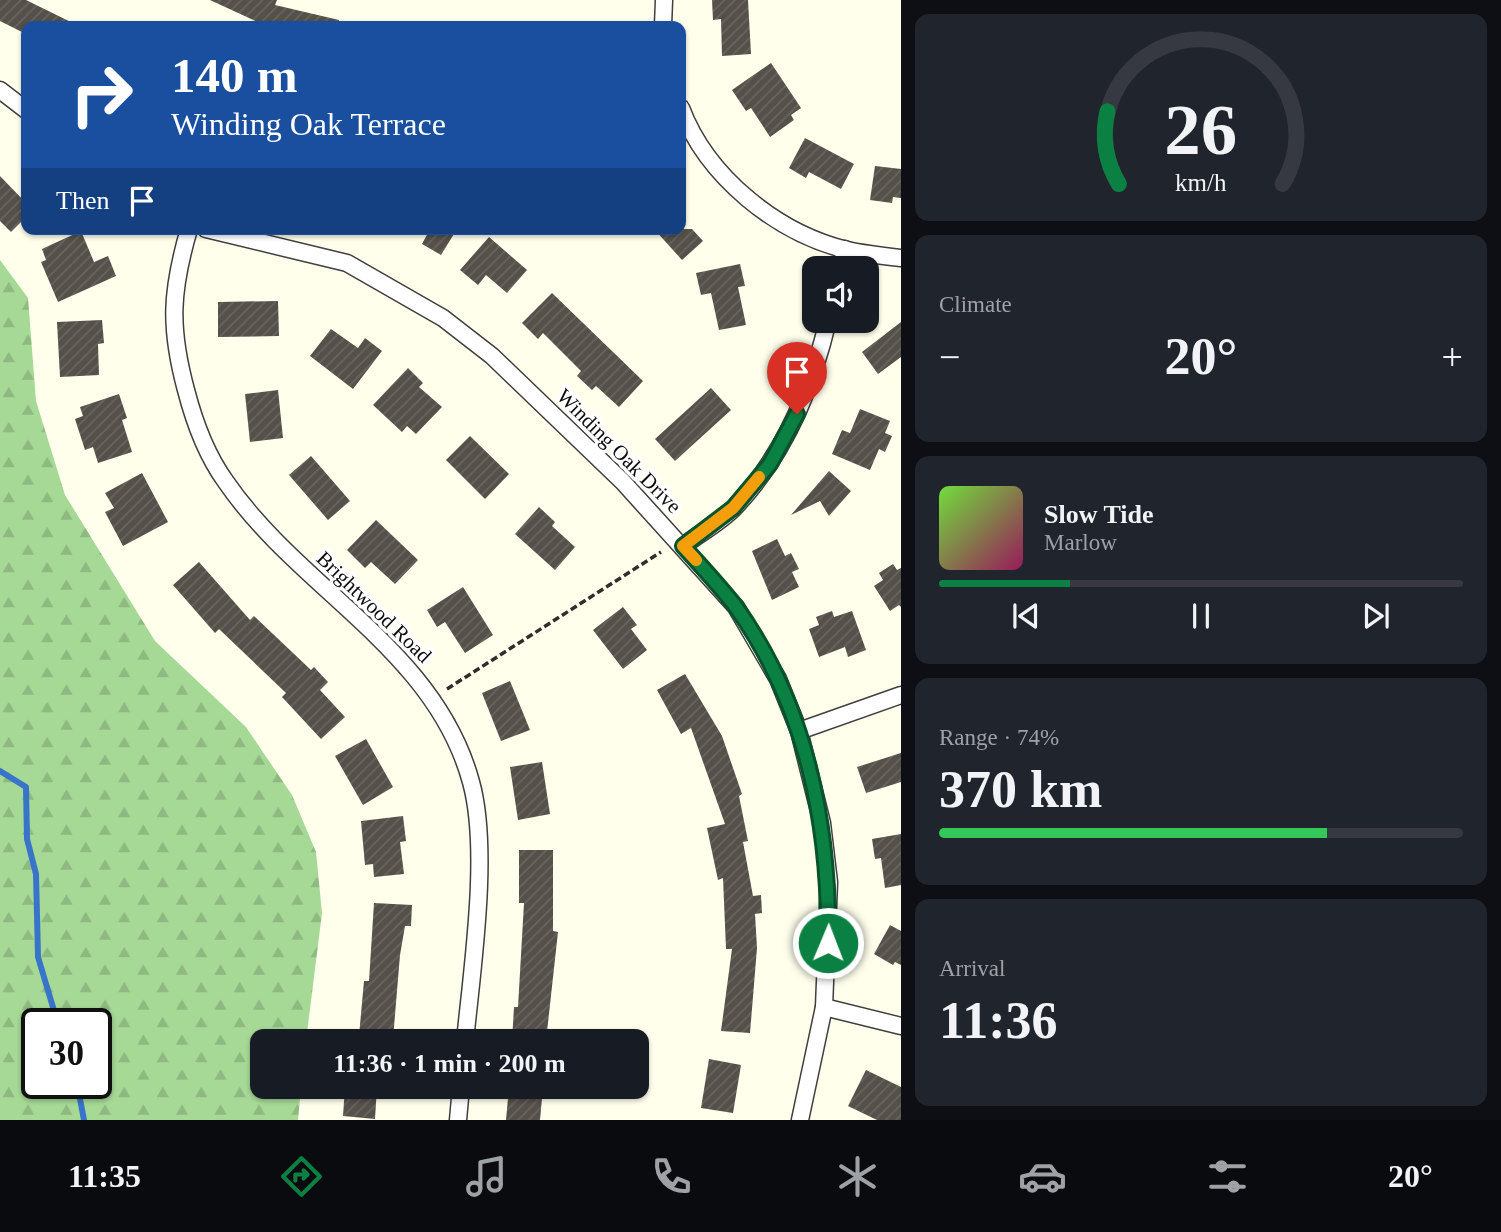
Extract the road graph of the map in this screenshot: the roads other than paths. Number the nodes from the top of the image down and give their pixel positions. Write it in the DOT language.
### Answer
graph roads {
  1 [pos="664,0"];
  2 [pos="663,21"];
  3 [pos="0,90"];
  4 [pos="21,106"];
  5 [pos="686,117"];
  6 [pos="187,235"];
  7 [pos="232,235"];
  8 [pos="845,249"];
  9 [pos="844,256"];
  10 [pos="901,258"];
  11 [pos="824,333"];
  12 [pos="681,543"];
  13 [pos="901,695"];
  14 [pos="799,731"];
  15 [pos="824,1007"];
  16 [pos="901,1026"];
  17 [pos="466,1029"];
  18 [pos="460,1099"];
  19 [pos="458,1120"];
  20 [pos="800,1120"];
  1 -- 2 [label="street"];
  3 -- 4 [label="street"];
  5 -- 8 [label="street"];
  6 -- 17 [label="street, Brightwood Road"];
  7 -- 12 [label="street, Winding Oak Drive"];
  8 -- 9 [label="street"];
  8 -- 10 [label="street"];
  11 -- 12 [label="street"];
  12 -- 14 [label="street, Winding Oak Drive"];
  13 -- 14 [label="street"];
  14 -- 15 [label="street, Winding Oak Drive"];
  15 -- 16 [label="street"];
  15 -- 20 [label="street, Winding Oak Drive"];
  18 -- 19 [label="street"];
}
